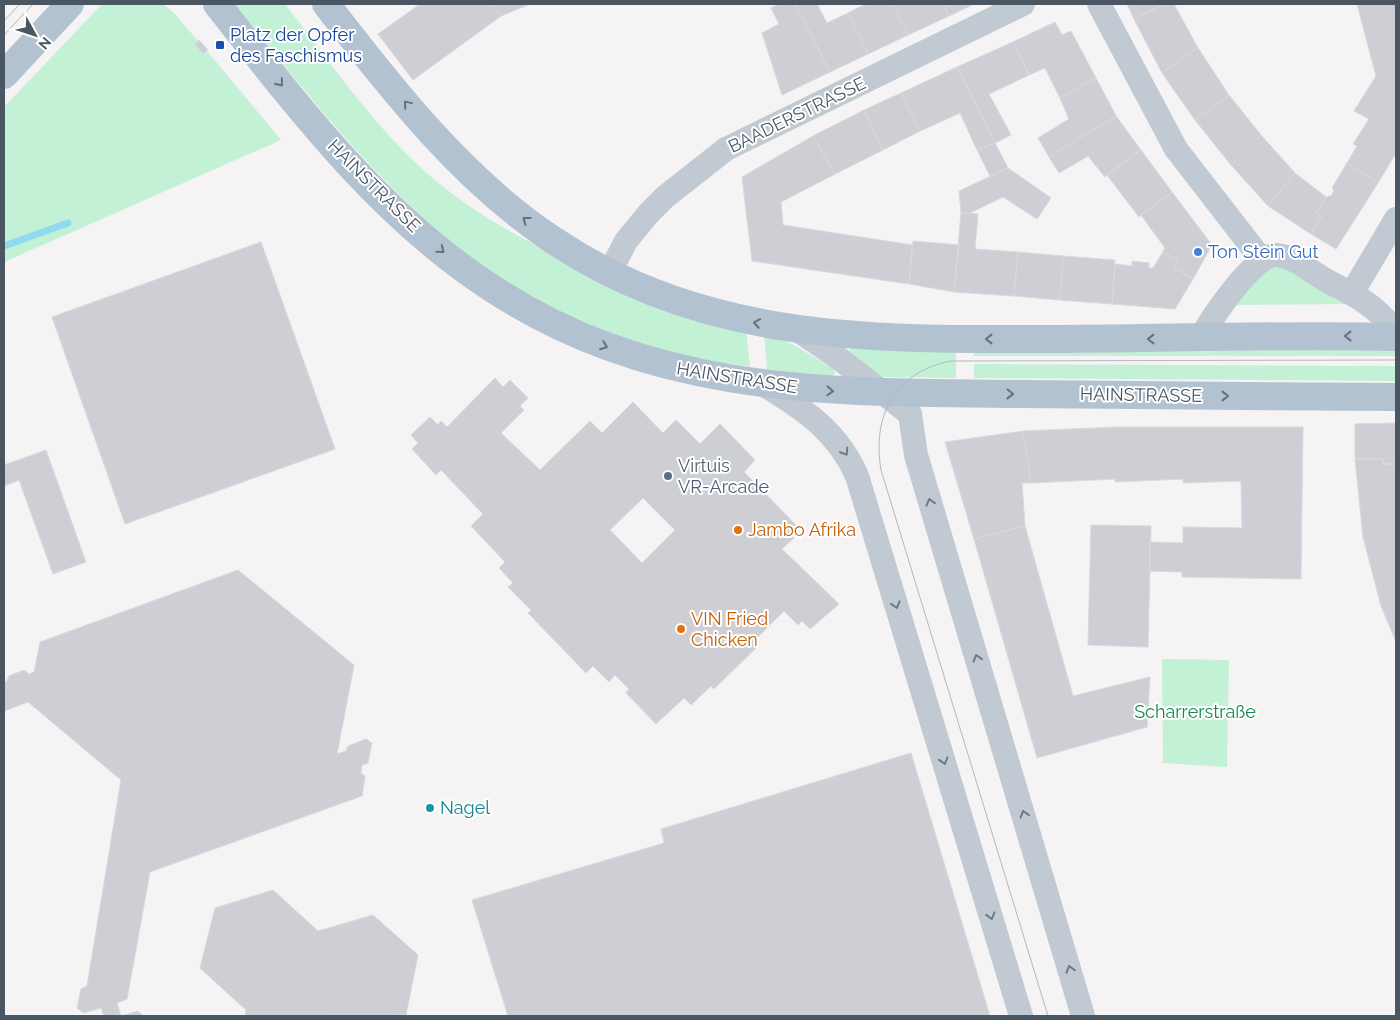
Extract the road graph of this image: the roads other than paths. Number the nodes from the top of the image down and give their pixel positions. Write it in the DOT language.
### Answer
graph roads {
  1 [pos="70,4"];
  2 [pos="217,4"];
  3 [pos="326,4"];
  4 [pos="1023,4"];
  5 [pos="1099,4"];
  6 [pos="4,75"];
  7 [pos="1396,219"];
  8 [pos="1262,260"];
  9 [pos="609,274"];
  10 [pos="1352,294"];
  11 [pos="796,329"];
  12 [pos="1396,336"];
  13 [pos="1200,338"];
  14 [pos="764,385"];
  15 [pos="881,392"];
  16 [pos="1396,397"];
  17 [pos="916,403"];
  18 [pos="1021,1016"];
  19 [pos="1083,1016"];
  1 -- 6 [label="main road"];
  2 -- 14 [label="main road, HAINSTRASSE, one-way"];
  9 -- 3 [label="main road, one-way"];
  4 -- 9 [label="street, BAADERSTRASSE"];
  5 -- 8 [label="street"];
  7 -- 10 [label="street"];
  8 -- 10 [label="street"];
  8 -- 13 [label="street"];
  11 -- 9 [label="main road, one-way"];
  10 -- 12 [label="street"];
  13 -- 11 [label="main road, one-way"];
  11 -- 15 [label="street"];
  12 -- 13 [label="main road, one-way"];
  14 -- 15 [label="main road, HAINSTRASSE, one-way"];
  14 -- 18 [label="street, one-way"];
  15 -- 17 [label="main road, HAINSTRASSE"];
  17 -- 16 [label="main road, HAINSTRASSE, one-way"];
  19 -- 17 [label="street, one-way"];
}
